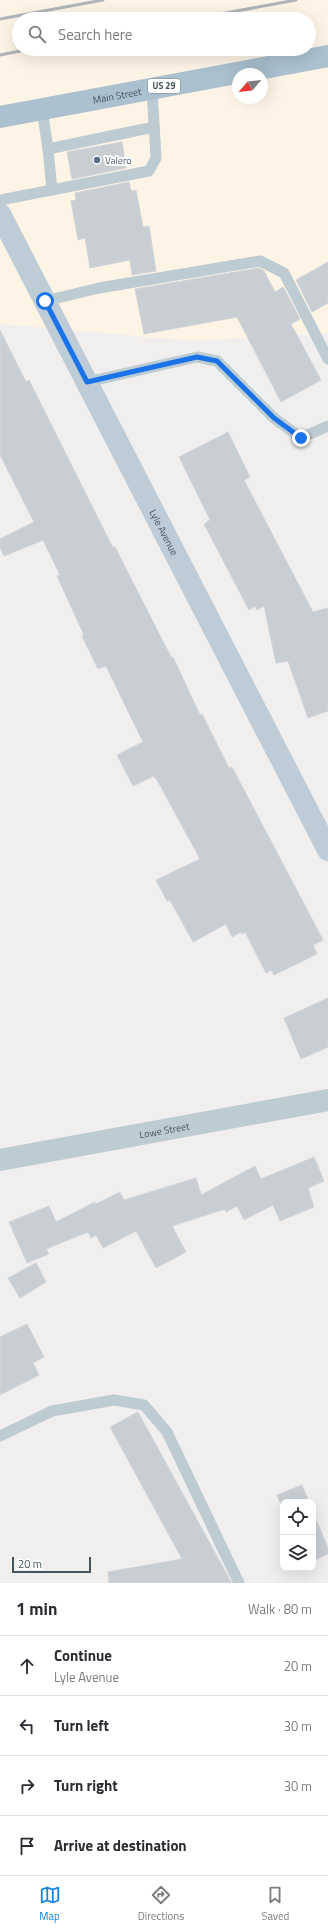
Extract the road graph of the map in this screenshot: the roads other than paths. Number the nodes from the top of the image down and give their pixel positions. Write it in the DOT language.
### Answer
graph roads {
  1 [pos="328,56"];
  2 [pos="152,89"];
  3 [pos="42,109"];
  4 [pos="0,117"];
  5 [pos="154,128"];
  6 [pos="48,149"];
  7 [pos="52,190"];
  8 [pos="0,200"];
  9 [pos="0,214"];
  10 [pos="45,301"];
  11 [pos="328,359"];
  12 [pos="87,382"];
  13 [pos="328,426"];
  14 [pos="328,850"];
  15 [pos="328,1100"];
  16 [pos="0,1160"];
  17 [pos="0,1436"];
  18 [pos="239,1583"];
  1 -- 2 [label="main road, Main Street / US 29"];
  2 -- 3 [label="main road, Main Street / US 29"];
  2 -- 5 [label="lane"];
  3 -- 4 [label="main road, Main Street / US 29"];
  3 -- 6 [label="lane"];
  5 -- 6 [label="lane"];
  5 -- 7 [label="lane"];
  6 -- 7 [label="lane"];
  7 -- 8 [label="lane"];
  9 -- 10 [label="street, Lyle Avenue"];
  10 -- 11 [label="lane"];
  10 -- 12 [label="street, Lyle Avenue"];
  12 -- 13 [label="lane"];
  12 -- 14 [label="street, Lyle Avenue"];
  15 -- 16 [label="street, Lowe Street"];
  17 -- 18 [label="lane"];
}
